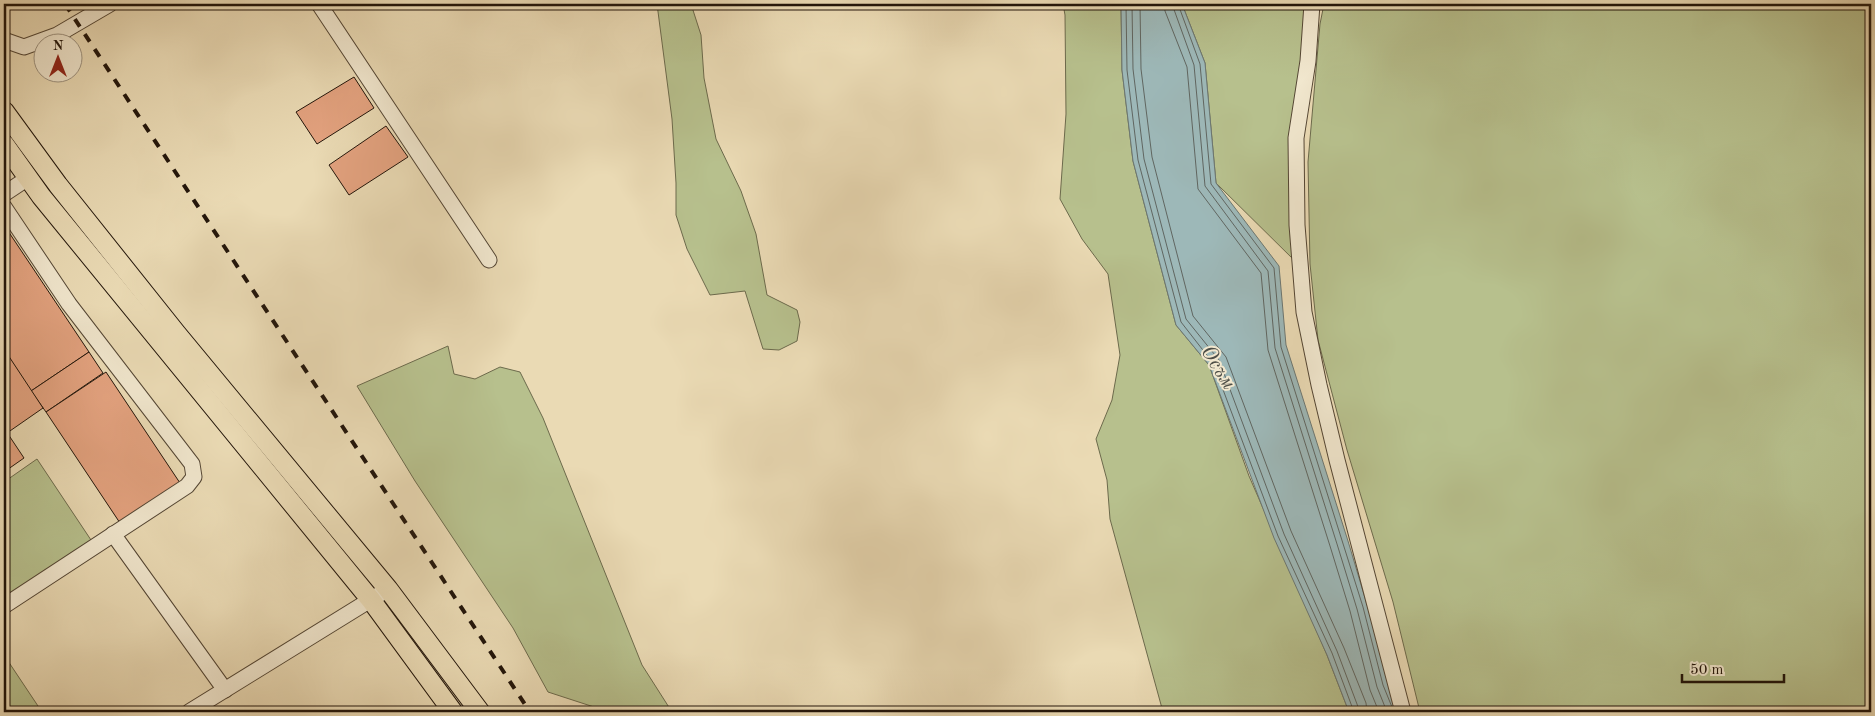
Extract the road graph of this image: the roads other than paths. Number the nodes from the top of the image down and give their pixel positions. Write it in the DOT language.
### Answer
graph roads {
  1 [pos="110,4"];
  2 [pos="319,4"];
  3 [pos="1312,4"];
  4 [pos="4,40"];
  5 [pos="4,111"];
  6 [pos="4,144"];
  7 [pos="28,178"];
  8 [pos="4,194"];
  9 [pos="4,207"];
  10 [pos="489,260"];
  11 [pos="113,534"];
  12 [pos="388,589"];
  13 [pos="371,600"];
  14 [pos="4,606"];
  15 [pos="225,690"];
  16 [pos="189,712"];
  17 [pos="453,712"];
  18 [pos="480,712"];
  19 [pos="1403,712"];
  1 -- 4 [label="street"];
  2 -- 10 [label="street"];
  3 -- 19 [label="street"];
  5 -- 12 [label="main road"];
  6 -- 7 [label="main road"];
  7 -- 8 [label="street"];
  7 -- 13 [label="main road"];
  9 -- 11 [label="street"];
  11 -- 14 [label="street"];
  11 -- 15 [label="street"];
  12 -- 13 [label="street"];
  12 -- 18 [label="main road"];
  13 -- 15 [label="street"];
  13 -- 17 [label="main road"];
  15 -- 16 [label="street"];
}
